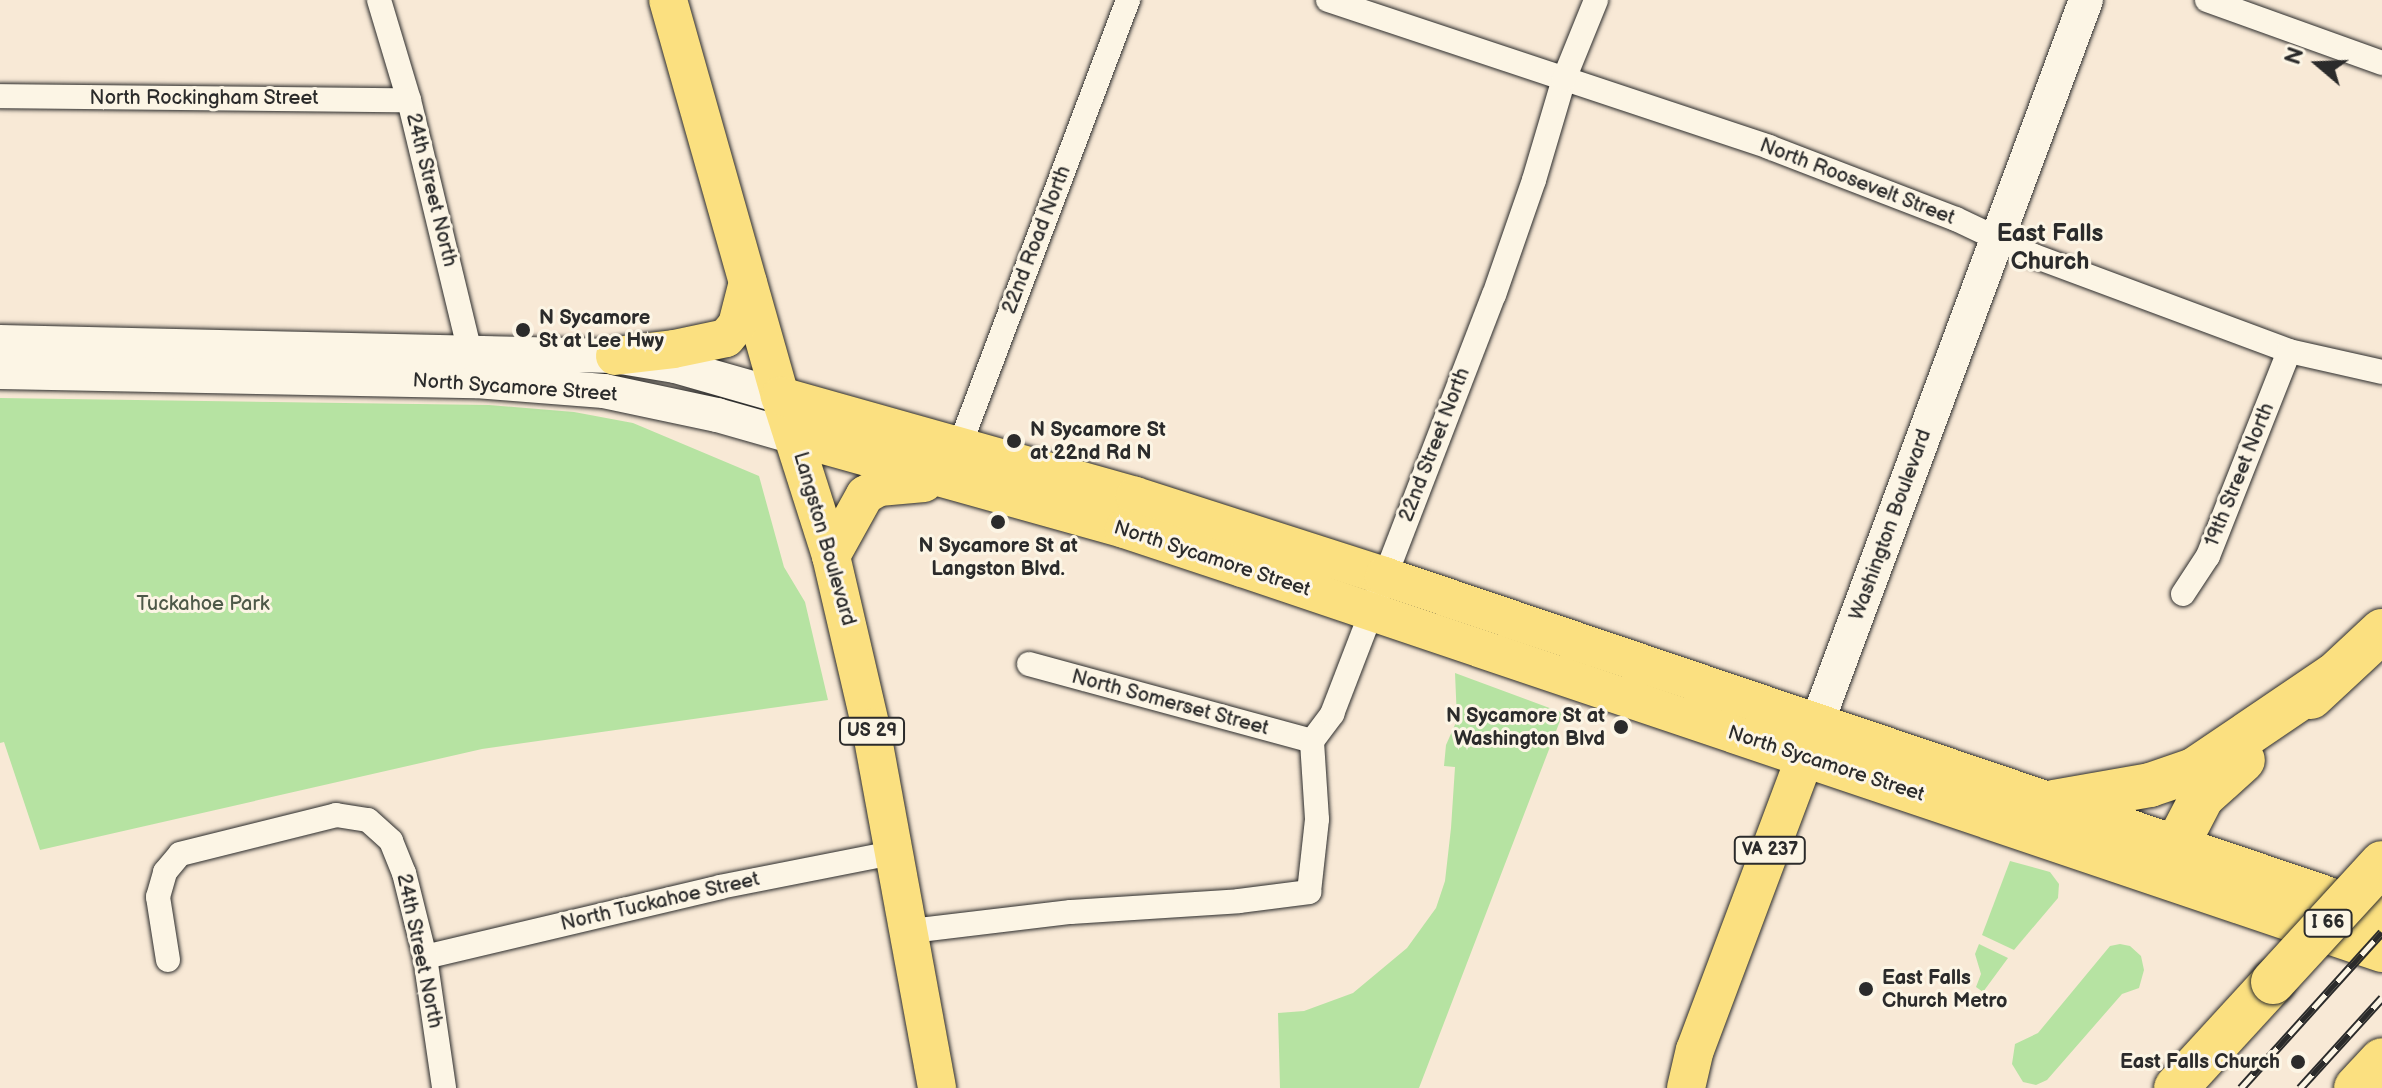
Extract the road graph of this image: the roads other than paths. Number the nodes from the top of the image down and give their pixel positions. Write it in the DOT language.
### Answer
graph roads {
  1 [pos="379,0"];
  2 [pos="668,0"];
  3 [pos="1128,0"];
  4 [pos="1328,0"];
  5 [pos="1596,0"];
  6 [pos="2086,0"];
  7 [pos="2207,0"];
  8 [pos="2382,63"];
  9 [pos="1564,79"];
  10 [pos="0,96"];
  11 [pos="409,100"];
  12 [pos="1994,239"];
  13 [pos="748,282"];
  14 [pos="0,342"];
  15 [pos="2289,351"];
  16 [pos="615,356"];
  17 [pos="473,366"];
  18 [pos="0,372"];
  19 [pos="2382,372"];
  20 [pos="780,396"];
  21 [pos="795,437"];
  22 [pos="952,464"];
  23 [pos="831,556"];
  24 [pos="1378,593"];
  25 [pos="2183,594"];
  26 [pos="2382,631"];
  27 [pos="1029,664"];
  28 [pos="2333,676"];
  29 [pos="1812,740"];
  30 [pos="1312,741"];
  31 [pos="2054,802"];
  32 [pos="896,852"];
  33 [pos="2169,861"];
  34 [pos="2382,863"];
  35 [pos="2382,914"];
  36 [pos="911,931"];
  37 [pos="2382,953"];
  38 [pos="425,957"];
  39 [pos="168,960"];
  40 [pos="1695,1050"];
  41 [pos="2382,1060"];
  42 [pos="444,1088"];
  43 [pos="937,1088"];
  44 [pos="1670,1088"];
  45 [pos="1686,1088"];
  46 [pos="2176,1088"];
  47 [pos="2356,1088"];
  1 -- 11 [label="street, 24th Street North"];
  2 -- 13 [label="main road, Langston Boulevard / US 29"];
  3 -- 22 [label="street, 22nd Road North"];
  4 -- 9 [label="street, North Roosevelt Street"];
  5 -- 9 [label="street, 22nd Street North"];
  6 -- 12 [label="main road, Washington Boulevard / VA 237"];
  7 -- 8 [label="street"];
  9 -- 12 [label="street, North Roosevelt Street"];
  9 -- 24 [label="street, 22nd Street North"];
  10 -- 11 [label="street, North Rockingham Street"];
  11 -- 17 [label="street, 24th Street North"];
  12 -- 15 [label="street, North Roosevelt Street"];
  12 -- 29 [label="main road, Washington Boulevard / VA 237"];
  13 -- 16 [label="main road"];
  13 -- 20 [label="main road, Langston Boulevard / US 29"];
  14 -- 17 [label="main road, North Sycamore Street"];
  15 -- 19 [label="street, North Roosevelt Street"];
  15 -- 25 [label="street, 19th Street North"];
  16 -- 17 [label="main road, North Sycamore Street"];
  16 -- 20 [label="main road, North Sycamore Street"];
  17 -- 18 [label="main road, North Sycamore Street"];
  17 -- 21 [label="main road, North Sycamore Street"];
  20 -- 21 [label="main road, Langston Boulevard / US 29"];
  20 -- 22 [label="main road, North Sycamore Street"];
  21 -- 22 [label="main road, North Sycamore Street"];
  21 -- 23 [label="main road, Langston Boulevard / US 29"];
  22 -- 23 [label="main road"];
  22 -- 24 [label="main road, North Sycamore Street"];
  23 -- 32 [label="main road, Langston Boulevard / US 29"];
  24 -- 29 [label="main road, North Sycamore Street"];
  24 -- 30 [label="street, 22nd Street North"];
  26 -- 28 [label="highway"];
  27 -- 30 [label="street, North Somerset Street"];
  28 -- 31 [label="highway"];
  28 -- 33 [label="highway"];
  29 -- 31 [label="main road, North Sycamore Street"];
  29 -- 33 [label="main road, North Sycamore Street"];
  29 -- 40 [label="main road, Washington Boulevard / VA 237"];
  30 -- 36 [label="street"];
  31 -- 33 [label="main road, North Sycamore Street"];
  32 -- 36 [label="main road, Langston Boulevard / US 29"];
  32 -- 38 [label="street, North Tuckahoe Street"];
  33 -- 35 [label="main road, North Sycamore Street"];
  33 -- 37 [label="main road, North Sycamore Street"];
  34 -- 46 [label="highway, I 66, bridge"];
  36 -- 43 [label="main road, Langston Boulevard / US 29"];
  38 -- 39 [label="street, 24th Street North"];
  38 -- 42 [label="street, 24th Street North"];
  40 -- 44 [label="main road, Washington Boulevard / VA 237"];
  40 -- 45 [label="main road, Washington Boulevard / VA 237"];
  41 -- 47 [label="highway"];
}
